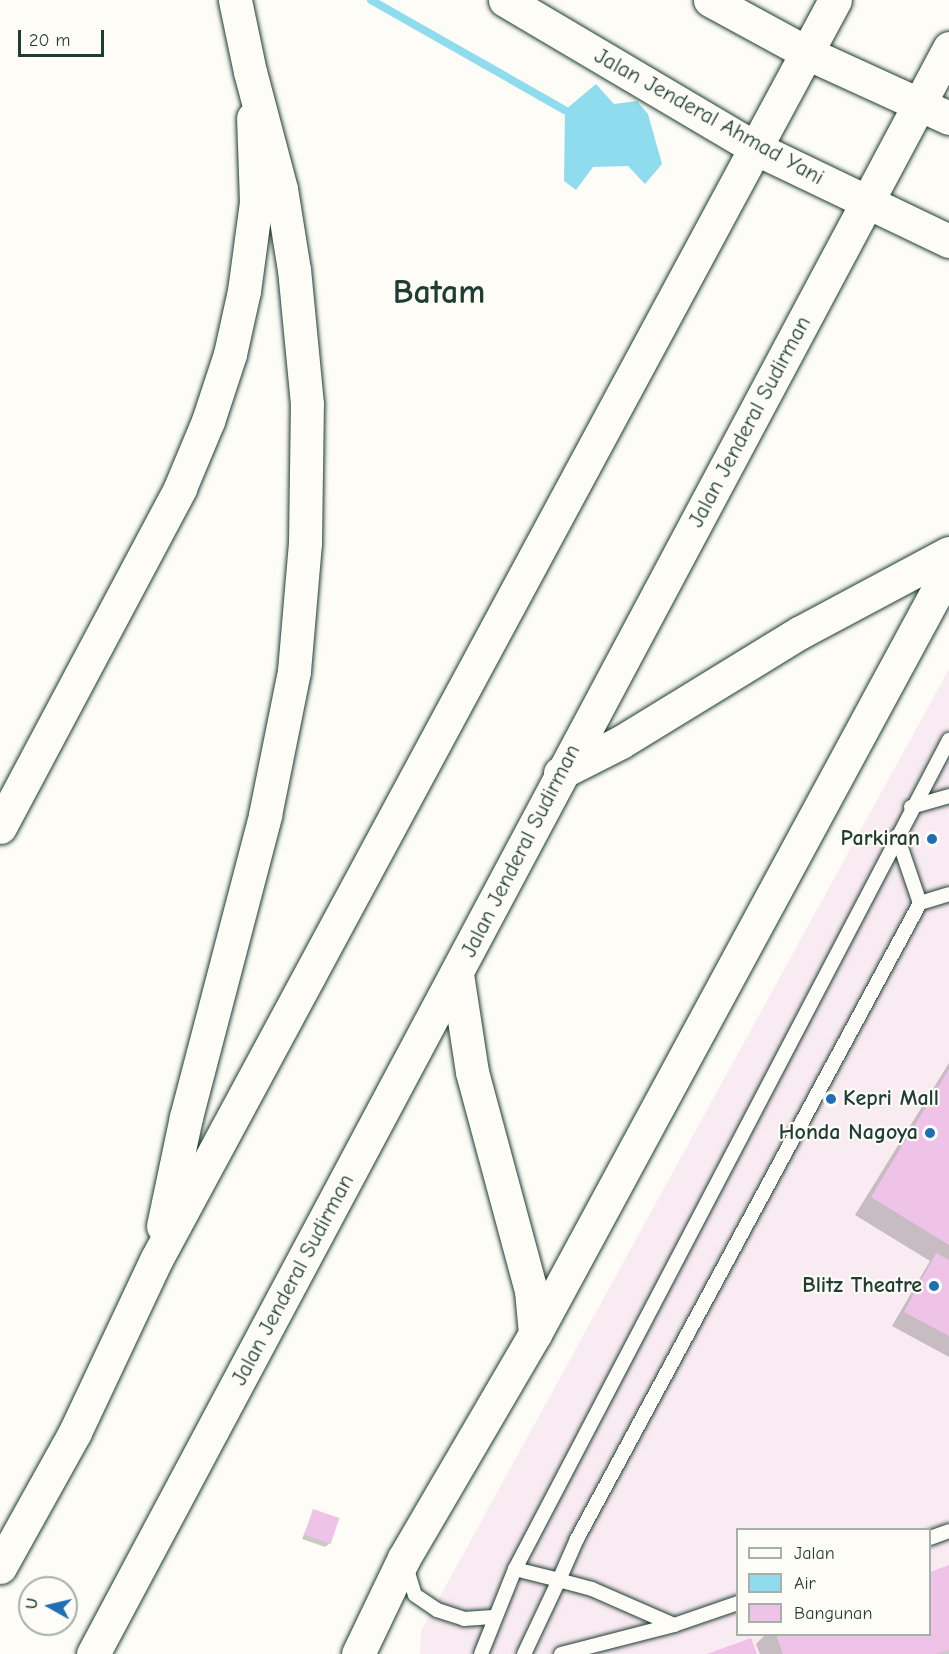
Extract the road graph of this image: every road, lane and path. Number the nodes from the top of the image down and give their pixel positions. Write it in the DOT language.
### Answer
graph roads {
  1 [pos="235,0"];
  2 [pos="505,0"];
  3 [pos="710,0"];
  4 [pos="835,0"];
  5 [pos="949,48"];
  6 [pos="809,54"];
  7 [pos="250,72"];
  8 [pos="917,101"];
  9 [pos="949,118"];
  10 [pos="757,149"];
  11 [pos="869,204"];
  12 [pos="949,241"];
  13 [pos="949,553"];
  14 [pos="949,569"];
  15 [pos="949,740"];
  16 [pos="560,773"];
  17 [pos="949,796"];
  18 [pos="911,807"];
  19 [pos="0,828"];
  20 [pos="897,836"];
  21 [pos="949,894"];
  22 [pos="920,903"];
  23 [pos="457,974"];
  24 [pos="156,1260"];
  25 [pos="535,1334"];
  26 [pos="949,1531"];
  27 [pos="931,1538"];
  28 [pos="404,1558"];
  29 [pos="0,1567"];
  30 [pos="515,1569"];
  31 [pos="559,1580"];
  32 [pos="736,1604"];
  33 [pos="493,1617"];
  34 [pos="675,1624"];
  35 [pos="93,1654"];
  36 [pos="358,1654"];
  37 [pos="481,1654"];
  38 [pos="524,1654"];
  39 [pos="561,1654"];
  1 -- 7 [label="main road"];
  2 -- 10 [label="main road, Jalan Jenderal Ahmad Yani"];
  3 -- 6 [label="main road"];
  4 -- 6 [label="main road"];
  5 -- 8 [label="main road, Jalan Jenderal Sudirman"];
  6 -- 8 [label="main road"];
  6 -- 10 [label="main road"];
  7 -- 19 [label="main road"];
  7 -- 24 [label="main road"];
  8 -- 9 [label="main road"];
  8 -- 11 [label="main road, Jalan Jenderal Sudirman"];
  10 -- 11 [label="main road, Jalan Jenderal Ahmad Yani"];
  10 -- 24 [label="main road"];
  11 -- 12 [label="main road, Jalan Jenderal Ahmad Yani"];
  11 -- 16 [label="main road, Jalan Jenderal Sudirman"];
  13 -- 16 [label="main road"];
  14 -- 25 [label="main road"];
  15 -- 18 [label="lane"];
  16 -- 23 [label="main road, Jalan Jenderal Sudirman"];
  17 -- 18 [label="lane"];
  18 -- 20 [label="lane"];
  20 -- 22 [label="lane"];
  20 -- 30 [label="lane"];
  21 -- 22 [label="lane"];
  22 -- 31 [label="lane"];
  23 -- 25 [label="main road"];
  23 -- 35 [label="main road, Jalan Jenderal Sudirman"];
  24 -- 29 [label="main road"];
  25 -- 28 [label="main road"];
  26 -- 27 [label="lane"];
  28 -- 33 [label="lane"];
  28 -- 36 [label="main road"];
  30 -- 31 [label="lane"];
  30 -- 33 [label="lane"];
  31 -- 34 [label="lane"];
  31 -- 38 [label="lane"];
  32 -- 34 [label="lane"];
  33 -- 37 [label="lane"];
  34 -- 39 [label="lane"];
}
